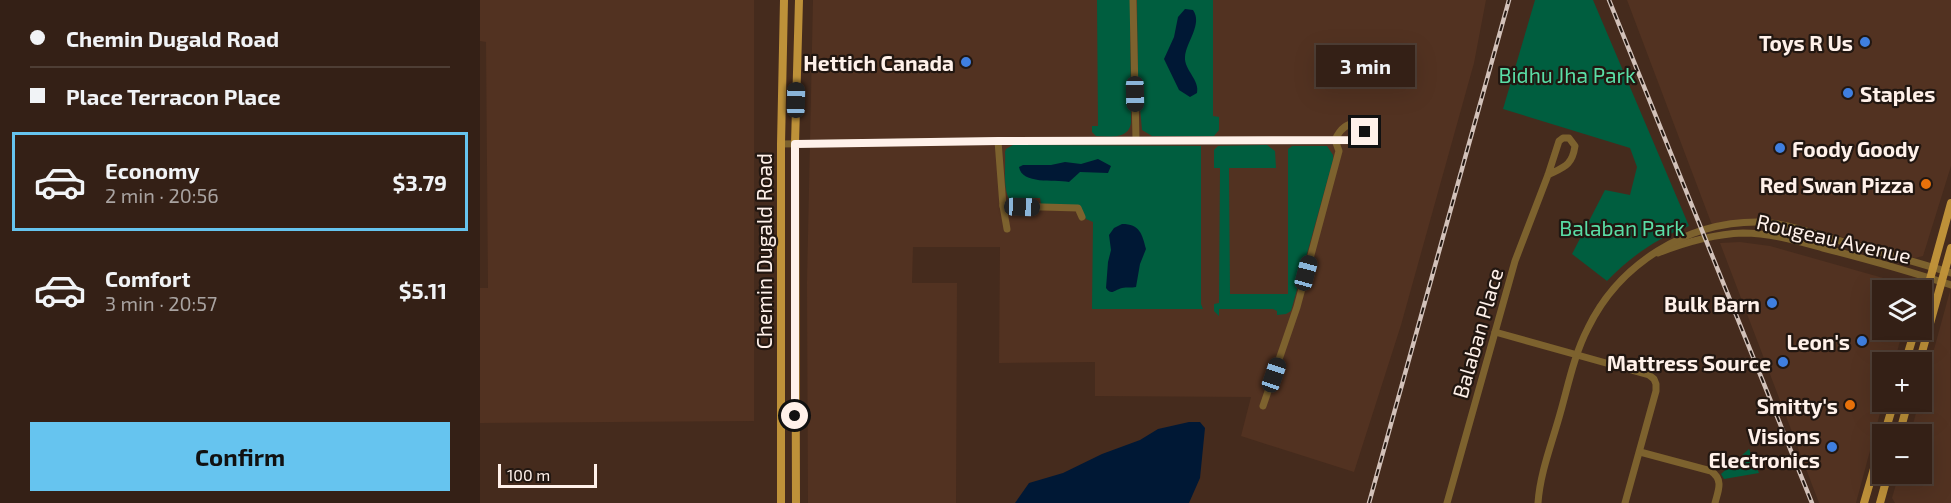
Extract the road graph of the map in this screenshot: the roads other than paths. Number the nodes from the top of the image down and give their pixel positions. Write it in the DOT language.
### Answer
graph roads {
  1 [pos="784,0"];
  2 [pos="799,0"];
  3 [pos="1133,0"];
  4 [pos="1136,140"];
  5 [pos="998,141"];
  6 [pos="781,144"];
  7 [pos="795,144"];
  8 [pos="1548,175"];
  9 [pos="1951,203"];
  10 [pos="1003,206"];
  11 [pos="1082,217"];
  12 [pos="1007,229"];
  13 [pos="1951,248"];
  14 [pos="1650,256"];
  15 [pos="1934,268"];
  16 [pos="1948,272"];
  17 [pos="1930,278"];
  18 [pos="1941,282"];
  19 [pos="1951,285"];
  20 [pos="1495,332"];
  21 [pos="1922,352"];
  22 [pos="1577,355"];
  23 [pos="1263,406"];
  24 [pos="1640,452"];
  25 [pos="1872,475"];
  26 [pos="1885,484"];
  27 [pos="781,503"];
  28 [pos="796,503"];
  29 [pos="1447,503"];
  30 [pos="1538,503"];
  31 [pos="1625,503"];
  32 [pos="1715,503"];
  33 [pos="1864,503"];
  34 [pos="1880,503"];
  1 -- 6 [label="main road, Chemin Dugald Road"];
  2 -- 7 [label="main road, Chemin Dugald Road"];
  3 -- 4 [label="street"];
  4 -- 5 [label="street"];
  4 -- 23 [label="street"];
  5 -- 7 [label="street"];
  5 -- 10 [label="street"];
  6 -- 7 [label="street"];
  6 -- 27 [label="main road, Chemin Dugald Road"];
  7 -- 28 [label="main road, Chemin Dugald Road"];
  8 -- 8 [label="street, Balaban Place"];
  8 -- 20 [label="street, Balaban Place"];
  9 -- 15 [label="main road"];
  10 -- 11 [label="street"];
  10 -- 12 [label="street"];
  13 -- 16 [label="main road"];
  14 -- 15 [label="street, Rougeau Avenue"];
  14 -- 17 [label="street, Rougeau Avenue"];
  14 -- 22 [label="street, Rougeau Avenue"];
  15 -- 16 [label="street, Rougeau Avenue"];
  15 -- 17 [label="main road"];
  16 -- 18 [label="main road"];
  17 -- 18 [label="street, Rougeau Avenue"];
  18 -- 19 [label="street, Rougeau Avenue"];
  18 -- 21 [label="main road"];
  20 -- 22 [label="street"];
  20 -- 29 [label="street, Balaban Place"];
  22 -- 24 [label="street"];
  22 -- 30 [label="street, Rougeau Avenue"];
  24 -- 31 [label="street"];
  24 -- 32 [label="street"];
  25 -- 33 [label="main road"];
  26 -- 34 [label="main road"];
}
